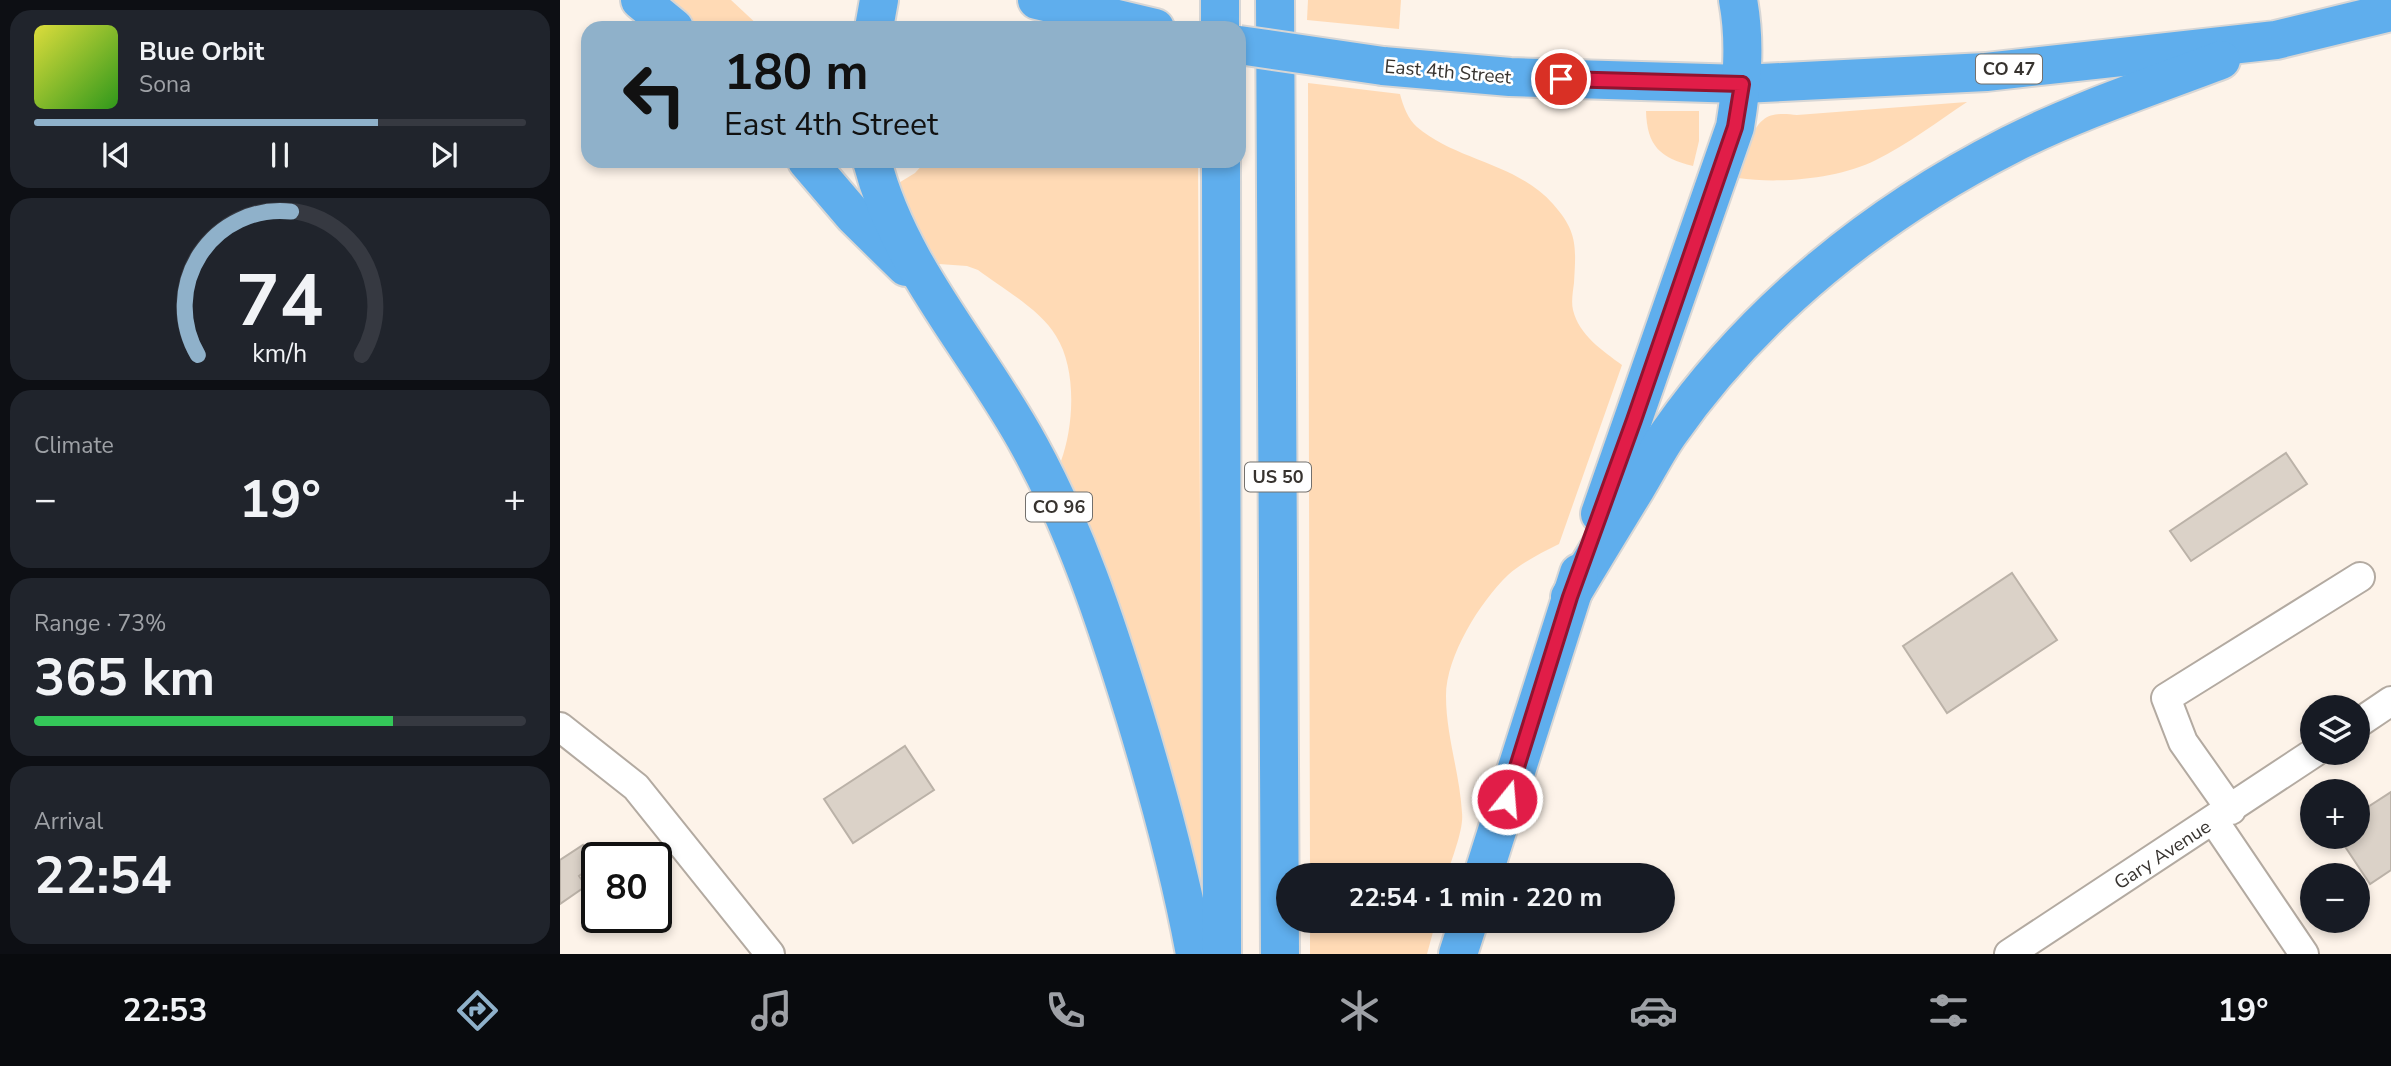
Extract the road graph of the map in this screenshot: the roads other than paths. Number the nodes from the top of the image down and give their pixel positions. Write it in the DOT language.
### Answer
graph roads {
  1 [pos="640,0"];
  2 [pos="879,0"];
  3 [pos="1037,0"];
  4 [pos="1220,0"];
  5 [pos="1275,0"];
  6 [pos="1738,0"];
  7 [pos="2391,12"];
  8 [pos="666,21"];
  9 [pos="875,21"];
  10 [pos="1119,21"];
  11 [pos="1220,21"];
  12 [pos="2276,40"];
  13 [pos="1246,46"];
  14 [pos="1742,84"];
  15 [pos="813,168"];
  16 [pos="874,168"];
  17 [pos="1221,168"];
  18 [pos="933,293"];
  19 [pos="2360,577"];
  20 [pos="1570,597"];
  21 [pos="2391,701"];
  22 [pos="2370,715"];
  23 [pos="560,727"];
  24 [pos="2300,762"];
  25 [pos="2222,815"];
  26 [pos="1487,863"];
  27 [pos="1465,933"];
  28 [pos="770,954"];
  29 [pos="1195,954"];
  30 [pos="1222,954"];
  31 [pos="1280,954"];
  32 [pos="1458,954"];
  33 [pos="2009,954"];
  34 [pos="2304,954"];
  1 -- 8 [label="highway"];
  2 -- 9 [label="highway"];
  3 -- 10 [label="highway"];
  4 -- 11 [label="highway"];
  5 -- 31 [label="highway, US 50"];
  6 -- 14 [label="highway"];
  7 -- 12 [label="highway, CO 47"];
  12 -- 14 [label="highway, CO 47"];
  12 -- 20 [label="highway"];
  13 -- 14 [label="highway, East 4th Street, bridge"];
  14 -- 20 [label="highway"];
  15 -- 18 [label="highway, CO 96"];
  16 -- 18 [label="highway"];
  17 -- 30 [label="highway, US 50"];
  18 -- 29 [label="highway, CO 96"];
  19 -- 25 [label="street"];
  20 -- 26 [label="highway"];
  21 -- 22 [label="street"];
  23 -- 28 [label="street"];
  24 -- 25 [label="street, Gary Avenue"];
  25 -- 33 [label="street, Gary Avenue"];
  25 -- 34 [label="street"];
  27 -- 32 [label="highway"];
}
